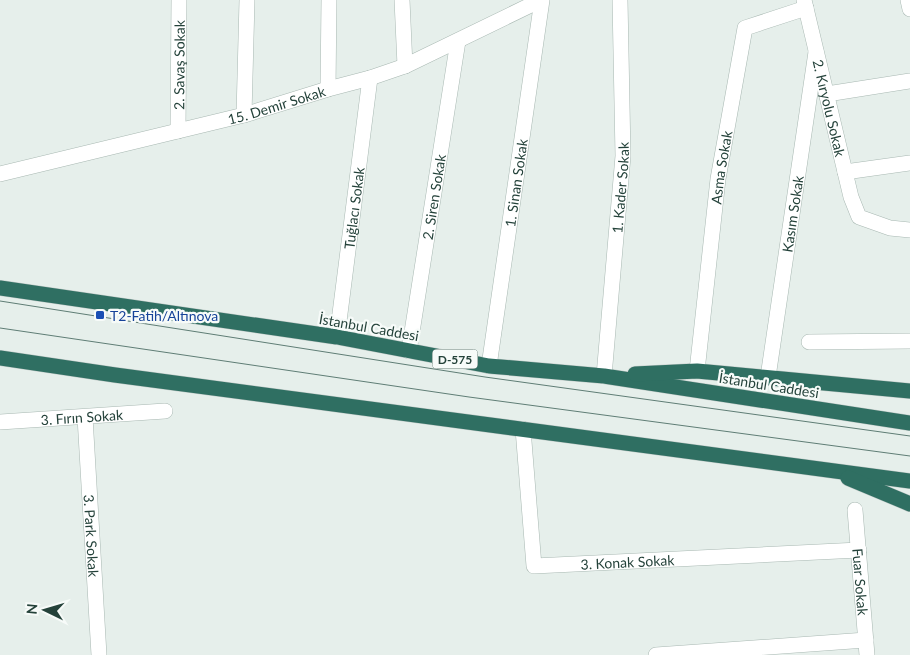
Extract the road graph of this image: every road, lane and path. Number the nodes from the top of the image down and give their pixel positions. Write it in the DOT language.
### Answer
graph roads {
  1 [pos="179,0"];
  2 [pos="247,0"];
  3 [pos="329,0"];
  4 [pos="402,0"];
  5 [pos="541,0"];
  6 [pos="620,0"];
  7 [pos="908,0"];
  8 [pos="805,4"];
  9 [pos="910,9"];
  10 [pos="458,41"];
  11 [pos="816,52"];
  12 [pos="405,66"];
  13 [pos="370,78"];
  14 [pos="910,81"];
  15 [pos="328,89"];
  16 [pos="827,94"];
  17 [pos="244,115"];
  18 [pos="178,131"];
  19 [pos="910,163"];
  20 [pos="845,172"];
  21 [pos="0,174"];
  22 [pos="910,230"];
  23 [pos="0,288"];
  24 [pos="337,337"];
  25 [pos="910,341"];
  26 [pos="809,342"];
  27 [pos="409,351"];
  28 [pos="0,358"];
  29 [pos="488,366"];
  30 [pos="697,371"];
  31 [pos="604,376"];
  32 [pos="768,377"];
  33 [pos="909,390"];
  34 [pos="165,411"];
  35 [pos="85,417"];
  36 [pos="0,422"];
  37 [pos="910,424"];
  38 [pos="523,429"];
  39 [pos="829,470"];
  40 [pos="910,481"];
  41 [pos="910,504"];
  42 [pos="855,510"];
  43 [pos="858,550"];
  44 [pos="866,648"];
  45 [pos="99,655"];
  46 [pos="656,655"];
  1 -- 18 [label="street, 2. Savaş Sokak"];
  2 -- 17 [label="street"];
  3 -- 15 [label="street"];
  4 -- 12 [label="street"];
  5 -- 10 [label="street, 15. Demir Sokak"];
  5 -- 29 [label="street, 1. Sinan Sokak"];
  6 -- 31 [label="street, 1. Kader Sokak"];
  7 -- 9 [label="street"];
  8 -- 11 [label="street, 2. Kıryolu Sokak"];
  8 -- 30 [label="street, Asma Sokak"];
  10 -- 12 [label="street, 15. Demir Sokak"];
  10 -- 27 [label="street, 2. Siren Sokak"];
  11 -- 16 [label="street, 2. Kıryolu Sokak"];
  11 -- 32 [label="street, Kasım Sokak"];
  12 -- 13 [label="street, 15. Demir Sokak"];
  13 -- 15 [label="street, 15. Demir Sokak"];
  13 -- 24 [label="street, Tuğlacı Sokak"];
  14 -- 16 [label="street"];
  15 -- 17 [label="street, 15. Demir Sokak"];
  16 -- 20 [label="street, 2. Kıryolu Sokak"];
  17 -- 18 [label="street, 15. Demir Sokak"];
  18 -- 21 [label="street, 15. Demir Sokak"];
  19 -- 20 [label="street"];
  20 -- 22 [label="street, 2. Kıryolu Sokak"];
  23 -- 24 [label="highway, İstanbul Caddesi / D-575"];
  24 -- 27 [label="highway, İstanbul Caddesi / D-575"];
  25 -- 26 [label="street"];
  27 -- 29 [label="highway, İstanbul Caddesi / D-575"];
  28 -- 38 [label="highway"];
  29 -- 31 [label="highway, İstanbul Caddesi / D-575"];
  30 -- 31 [label="highway"];
  30 -- 32 [label="highway"];
  31 -- 37 [label="highway, İstanbul Caddesi / D-575"];
  32 -- 33 [label="highway"];
  34 -- 35 [label="street, 3. Fırın Sokak"];
  35 -- 36 [label="street, 3. Fırın Sokak"];
  35 -- 45 [label="street, 3. Park Sokak"];
  38 -- 39 [label="highway"];
  38 -- 43 [label="street, 3. Konak Sokak"];
  39 -- 40 [label="highway"];
  39 -- 41 [label="highway"];
  42 -- 43 [label="street, Fuar Sokak"];
  43 -- 44 [label="street, Fuar Sokak"];
  44 -- 46 [label="street"];
}
